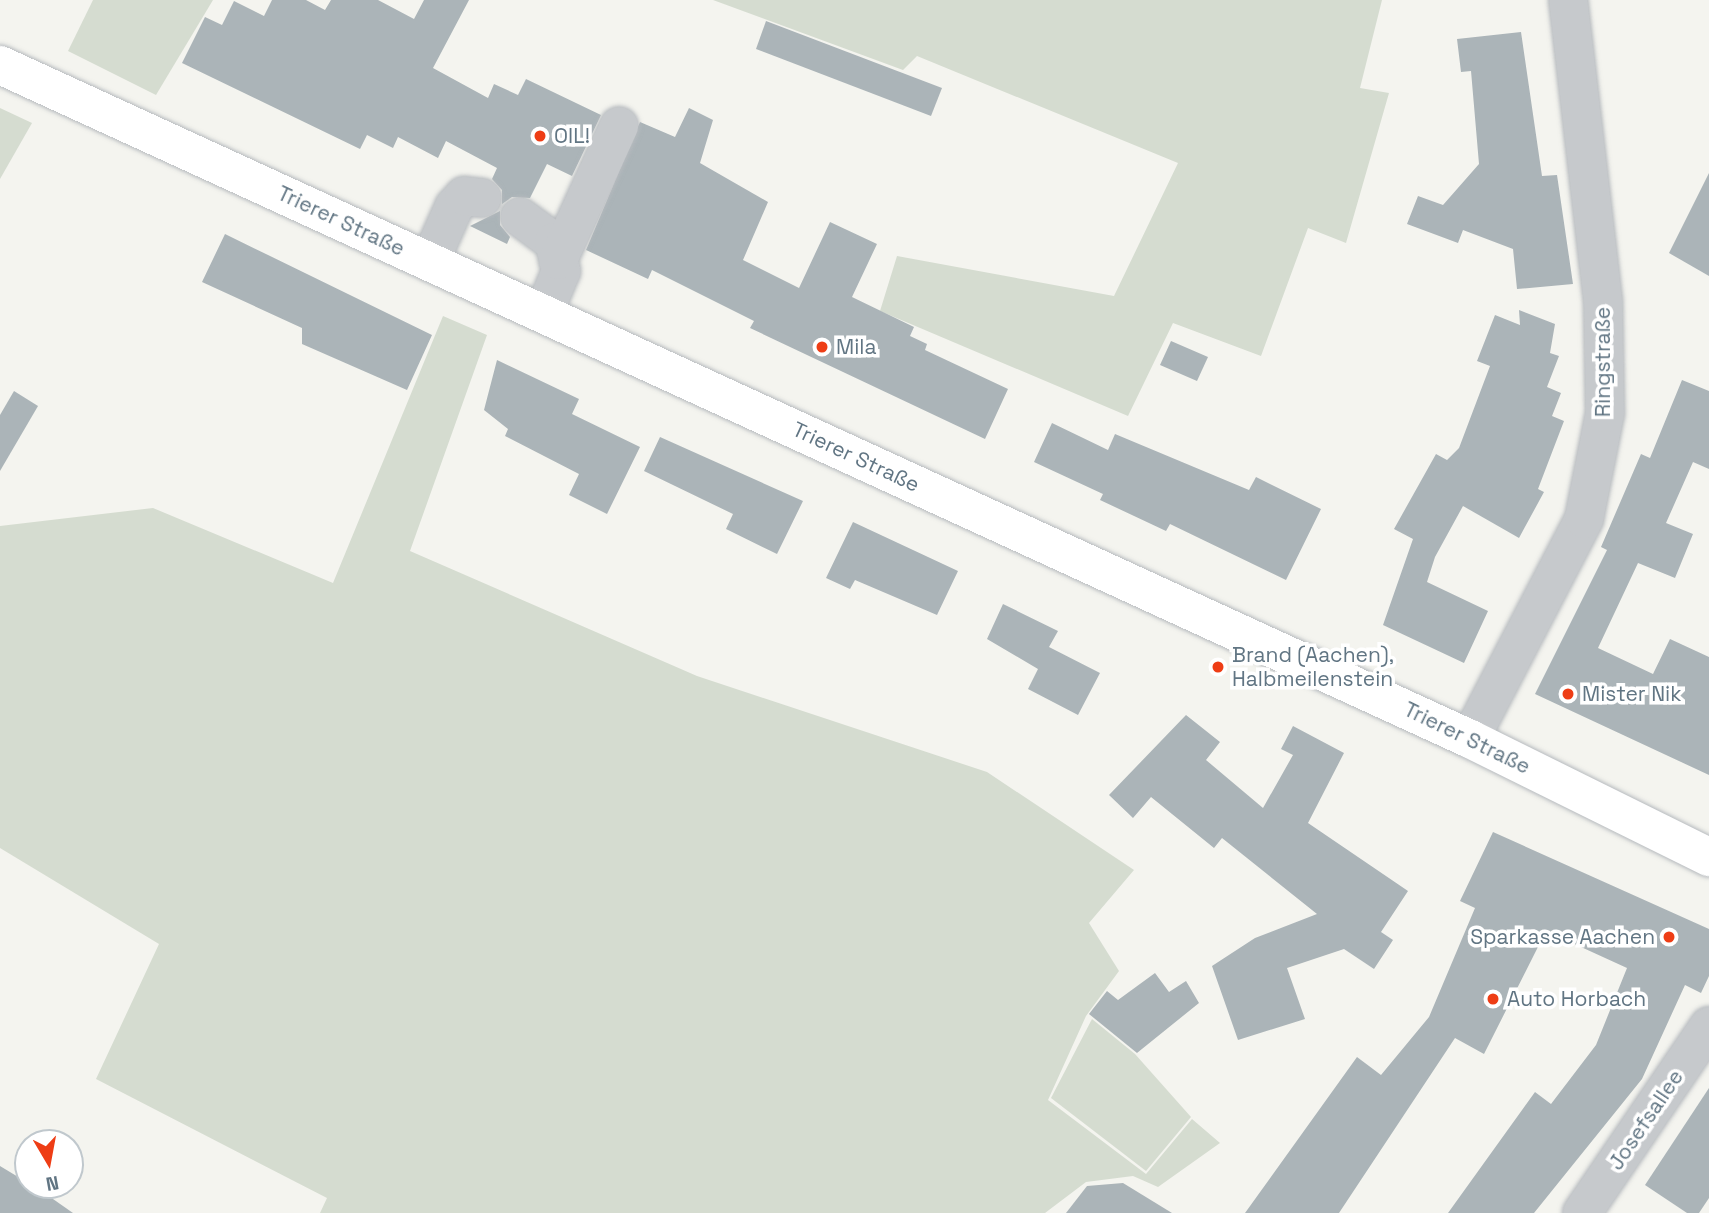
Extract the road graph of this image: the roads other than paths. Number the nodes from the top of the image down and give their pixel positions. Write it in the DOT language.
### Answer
graph roads {
  1 [pos="1568,0"];
  2 [pos="0,65"];
  3 [pos="620,126"];
  4 [pos="482,198"];
  5 [pos="520,217"];
  6 [pos="558,260"];
  7 [pos="430,261"];
  8 [pos="544,312"];
  9 [pos="1470,739"];
  10 [pos="1709,857"];
  11 [pos="1709,1026"];
  12 [pos="1582,1213"];
  1 -- 9 [label="street, Ringstraße"];
  2 -- 7 [label="main road, Trierer Straße"];
  3 -- 6 [label="street"];
  4 -- 7 [label="street"];
  5 -- 6 [label="street"];
  6 -- 8 [label="street"];
  7 -- 8 [label="main road, Trierer Straße"];
  8 -- 9 [label="main road, Trierer Straße"];
  9 -- 10 [label="main road, Trierer Straße"];
  11 -- 12 [label="street, Josefsallee"];
}
